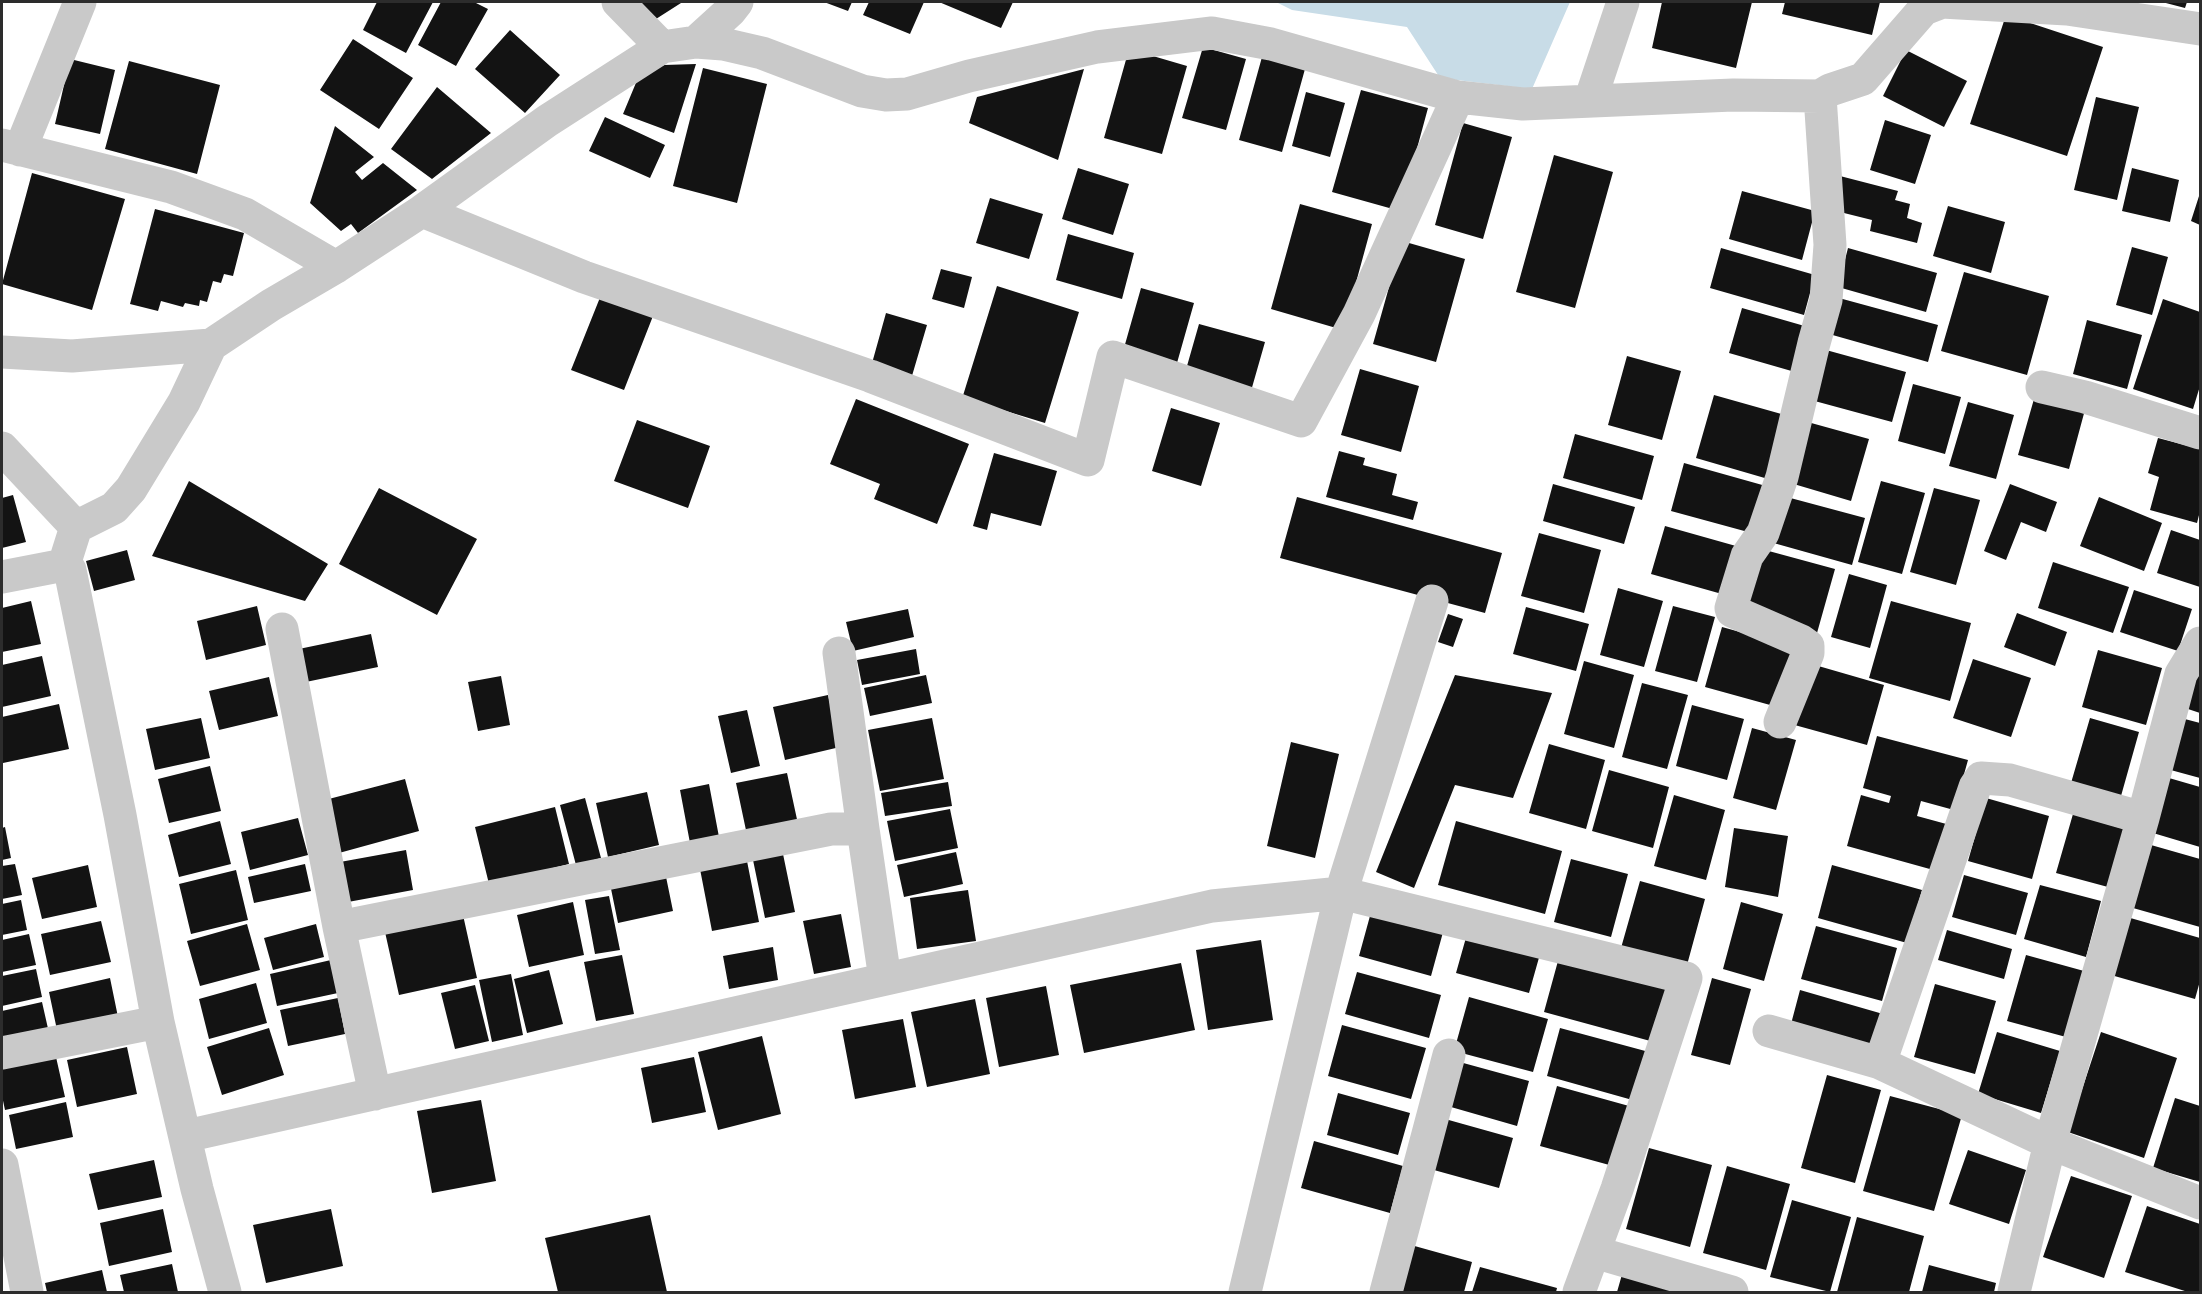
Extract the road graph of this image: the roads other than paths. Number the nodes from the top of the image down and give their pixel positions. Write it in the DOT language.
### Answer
graph roads {
  1 [pos="80,2"];
  2 [pos="618,2"];
  3 [pos="737,2"];
  4 [pos="1623,2"];
  5 [pos="2191,18"];
  6 [pos="696,42"];
  7 [pos="662,47"];
  8 [pos="1820,96"];
  9 [pos="1458,97"];
  10 [pos="1590,101"];
  11 [pos="10,147"];
  12 [pos="422,211"];
  13 [pos="336,267"];
  14 [pos="211,345"];
  15 [pos="2,352"];
  16 [pos="2042,387"];
  17 [pos="2200,432"];
  18 [pos="2,448"];
  19 [pos="76,527"];
  20 [pos="64,565"];
  21 [pos="2,577"];
  22 [pos="1432,601"];
  23 [pos="282,629"];
  24 [pos="2200,643"];
  25 [pos="839,654"];
  26 [pos="1780,722"];
  27 [pos="2143,818"];
  28 [pos="863,829"];
  29 [pos="1341,893"];
  30 [pos="339,927"];
  31 [pos="885,980"];
  32 [pos="158,1022"];
  33 [pos="1769,1031"];
  34 [pos="2,1053"];
  35 [pos="1449,1055"];
  36 [pos="1880,1063"];
  37 [pos="375,1094"];
  38 [pos="186,1136"];
  39 [pos="2050,1143"];
  40 [pos="2,1165"];
  41 [pos="2200,1203"];
  42 [pos="1594,1252"];
  43 [pos="27,1293"];
  44 [pos="225,1293"];
  45 [pos="1245,1293"];
  46 [pos="1386,1293"];
  47 [pos="1579,1293"];
  48 [pos="1732,1293"];
  49 [pos="2014,1293"];
  1 -- 11 [label="street"];
  2 -- 7 [label="street"];
  3 -- 6 [label="street"];
  4 -- 10 [label="street"];
  5 -- 8 [label="street"];
  6 -- 7 [label="street"];
  6 -- 9 [label="street"];
  7 -- 12 [label="street"];
  8 -- 10 [label="street"];
  8 -- 26 [label="street"];
  9 -- 10 [label="street"];
  9 -- 12 [label="street"];
  11 -- 13 [label="street"];
  12 -- 13 [label="street"];
  13 -- 14 [label="street"];
  14 -- 15 [label="street"];
  14 -- 19 [label="street"];
  16 -- 17 [label="street"];
  18 -- 19 [label="street"];
  19 -- 20 [label="street"];
  20 -- 21 [label="street"];
  20 -- 32 [label="street"];
  22 -- 29 [label="street"];
  23 -- 30 [label="street"];
  24 -- 27 [label="street"];
  25 -- 28 [label="street"];
  27 -- 36 [label="street"];
  27 -- 39 [label="street"];
  28 -- 30 [label="street"];
  28 -- 31 [label="street"];
  29 -- 31 [label="street"];
  29 -- 42 [label="street"];
  29 -- 45 [label="street"];
  30 -- 37 [label="street"];
  31 -- 37 [label="street"];
  32 -- 34 [label="street"];
  32 -- 38 [label="street"];
  33 -- 36 [label="street"];
  35 -- 46 [label="street"];
  36 -- 39 [label="street"];
  37 -- 38 [label="street"];
  38 -- 44 [label="street"];
  39 -- 41 [label="street"];
  39 -- 49 [label="street"];
  40 -- 43 [label="street"];
  42 -- 47 [label="street"];
  42 -- 48 [label="street"];
}
